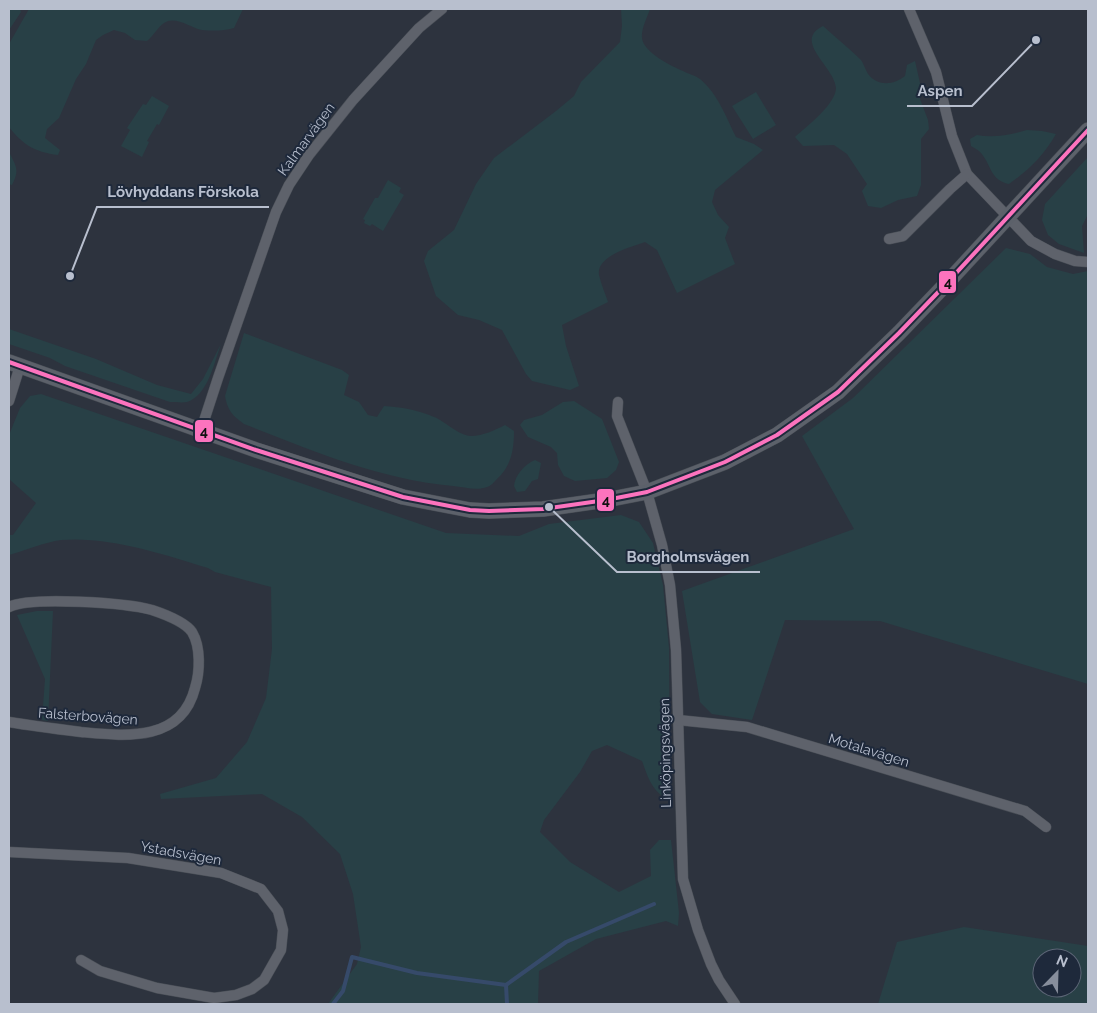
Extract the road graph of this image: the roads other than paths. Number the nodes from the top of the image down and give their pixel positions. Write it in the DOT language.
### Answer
graph roads {
  1 [pos="442,9"];
  2 [pos="909,9"];
  3 [pos="1088,130"];
  4 [pos="967,174"];
  5 [pos="1008,217"];
  6 [pos="889,239"];
  7 [pos="1088,262"];
  8 [pos="14,364"];
  9 [pos="9,401"];
  10 [pos="618,402"];
  11 [pos="201,430"];
  12 [pos="647,492"];
  13 [pos="9,607"];
  14 [pos="678,720"];
  15 [pos="9,722"];
  16 [pos="1046,827"];
  17 [pos="9,852"];
  18 [pos="81,960"];
  19 [pos="735,1004"];
  1 -- 11 [label="street, Kalmarvägen"];
  2 -- 4 [label="street"];
  3 -- 5 [label="street"];
  4 -- 5 [label="street"];
  4 -- 6 [label="street"];
  5 -- 7 [label="street"];
  5 -- 12 [label="street"];
  8 -- 9 [label="street"];
  8 -- 11 [label="street"];
  10 -- 12 [label="street, Linköpingsvägen"];
  11 -- 12 [label="street"];
  12 -- 14 [label="street, Linköpingsvägen"];
  13 -- 15 [label="street, Falsterbovägen"];
  14 -- 16 [label="street, Motalavägen"];
  14 -- 19 [label="street, Linköpingsvägen"];
  17 -- 18 [label="street, Ystadsvägen"];
}
